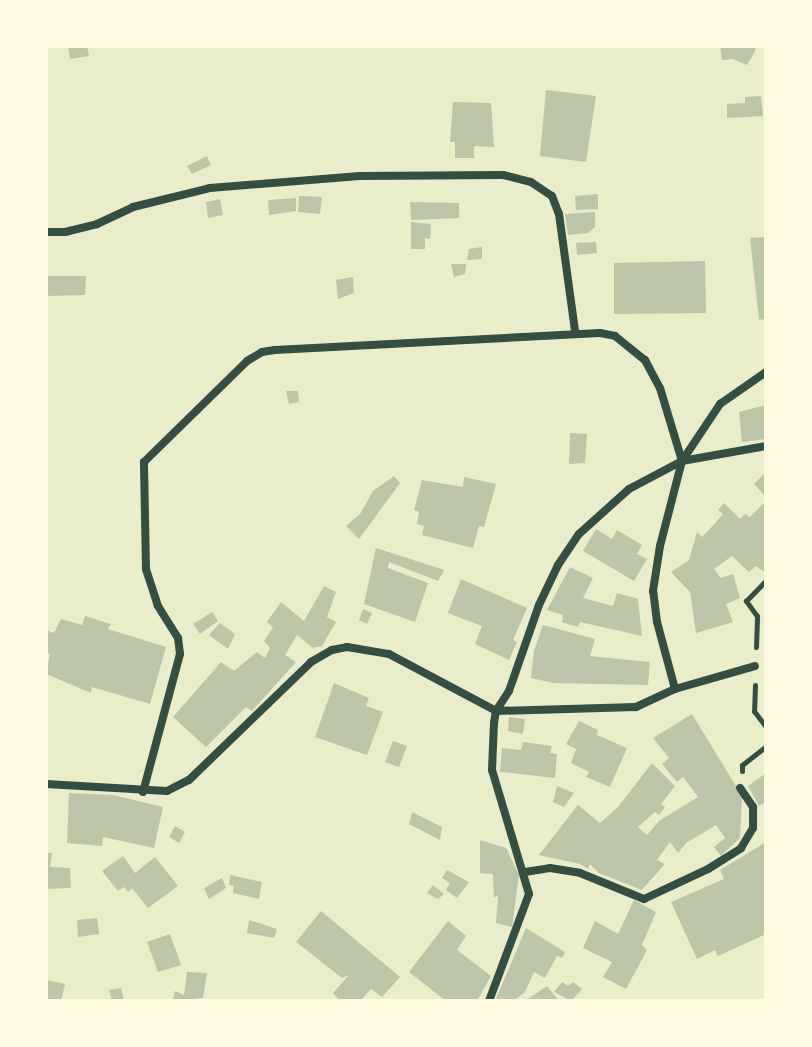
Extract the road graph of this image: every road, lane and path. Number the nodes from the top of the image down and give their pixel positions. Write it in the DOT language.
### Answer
graph roads {
  1 [pos="46,232"];
  2 [pos="575,331"];
  3 [pos="766,372"];
  4 [pos="766,446"];
  5 [pos="682,461"];
  6 [pos="766,580"];
  7 [pos="755,666"];
  8 [pos="675,689"];
  9 [pos="496,711"];
  10 [pos="766,727"];
  11 [pos="766,746"];
  12 [pos="46,784"];
  13 [pos="740,788"];
  14 [pos="143,792"];
  15 [pos="525,872"];
  16 [pos="489,1001"];
  1 -- 2 [label="street"];
  2 -- 5 [label="street"];
  2 -- 14 [label="street"];
  3 -- 5 [label="street"];
  4 -- 5 [label="street"];
  5 -- 8 [label="street"];
  5 -- 9 [label="street"];
  6 -- 7 [label="path"];
  7 -- 8 [label="street"];
  7 -- 10 [label="path"];
  8 -- 9 [label="street"];
  9 -- 14 [label="street"];
  9 -- 15 [label="street"];
  11 -- 13 [label="path"];
  12 -- 14 [label="street"];
  13 -- 15 [label="street"];
  15 -- 16 [label="street"];
}
